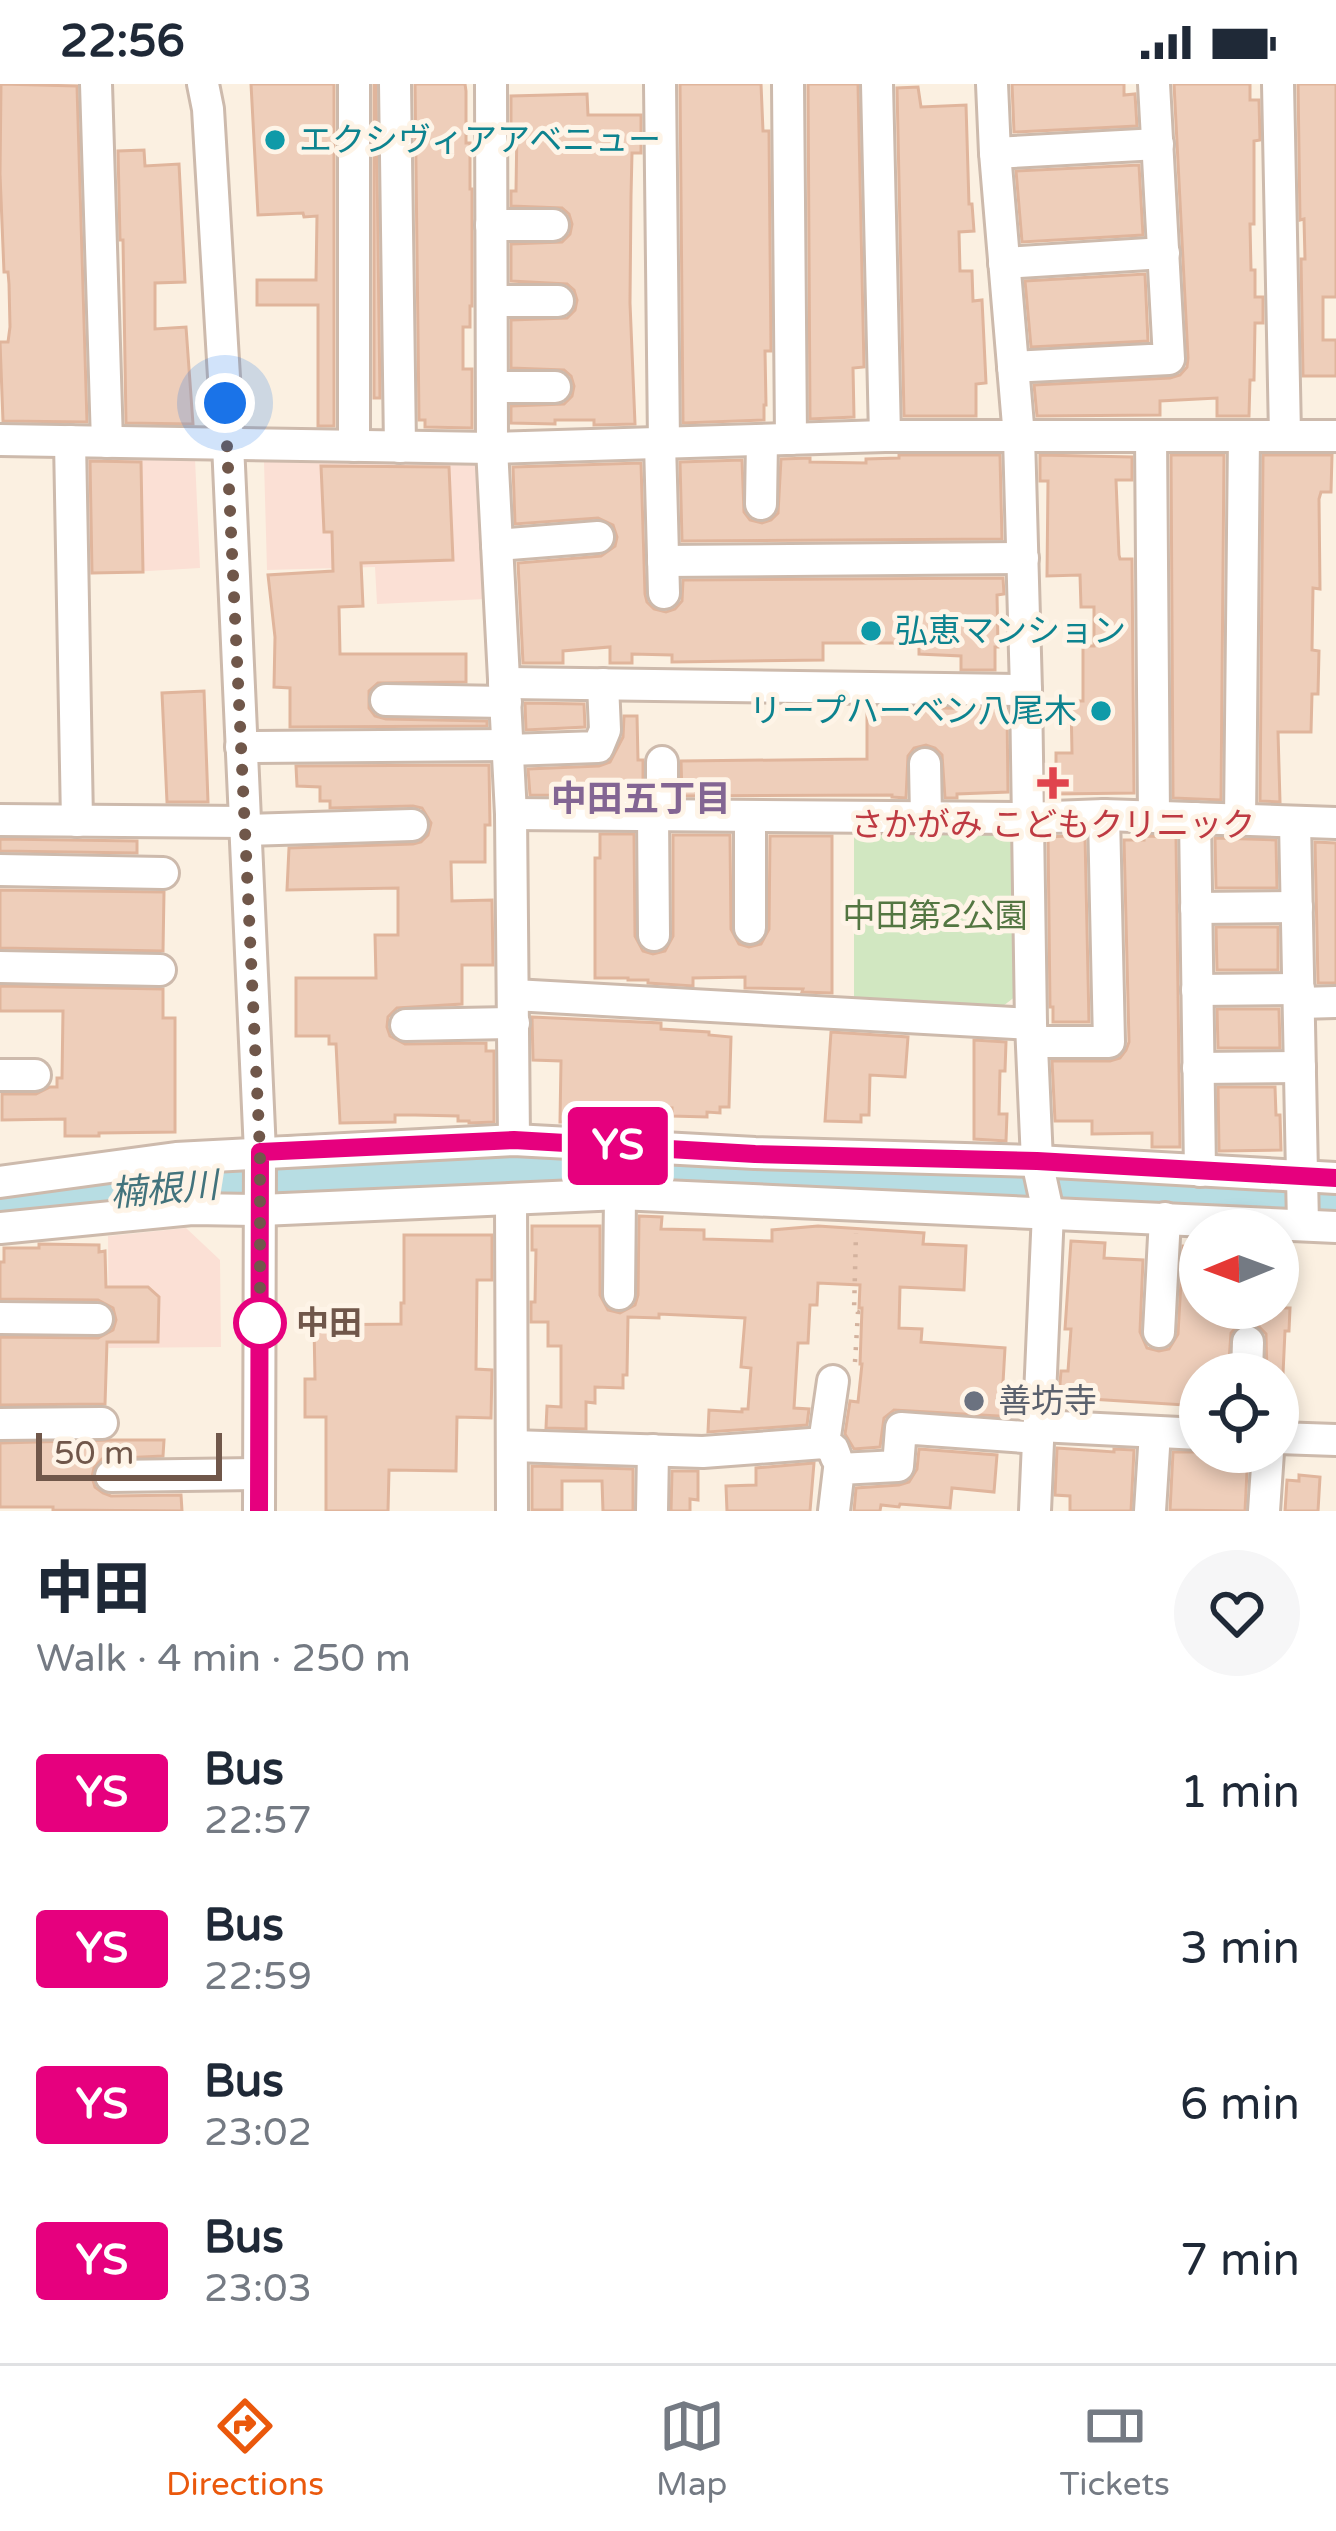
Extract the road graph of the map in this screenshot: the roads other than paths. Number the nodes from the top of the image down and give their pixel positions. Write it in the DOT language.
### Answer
graph roads {
  1 [pos="96,84"];
  2 [pos="203,84"];
  3 [pos="354,84"];
  4 [pos="395,84"];
  5 [pos="491,84"];
  6 [pos="660,84"];
  7 [pos="788,84"];
  8 [pos="877,84"];
  9 [pos="992,84"];
  10 [pos="1154,84"];
  11 [pos="1278,84"];
  12 [pos="1158,144"];
  13 [pos="995,153"];
  14 [pos="491,225"];
  15 [pos="553,225"];
  16 [pos="397,250"];
  17 [pos="354,251"];
  18 [pos="1164,253"];
  19 [pos="1004,263"];
  20 [pos="492,301"];
  21 [pos="558,302"];
  22 [pos="1013,367"];
  23 [pos="492,387"];
  24 [pos="555,387"];
  25 [pos="1285,434"];
  26 [pos="885,436"];
  27 [pos="1151,436"];
  28 [pos="1244,436"];
  29 [pos="1336,436"];
  30 [pos="1019,437"];
  31 [pos="0,440"];
  32 [pos="776,440"];
  33 [pos="70,442"];
  34 [pos="107,442"];
  35 [pos="662,443"];
  36 [pos="228,445"];
  37 [pos="354,446"];
  38 [pos="400,447"];
  39 [pos="492,448"];
  40 [pos="761,505"];
  41 [pos="598,537"];
  42 [pos="497,545"];
  43 [pos="1022,558"];
  44 [pos="663,561"];
  45 [pos="664,593"];
  46 [pos="603,684"];
  47 [pos="1027,690"];
  48 [pos="505,692"];
  49 [pos="386,700"];
  50 [pos="242,747"];
  51 [pos="508,747"];
  52 [pos="662,762"];
  53 [pos="925,764"];
  54 [pos="511,814"];
  55 [pos="657,815"];
  56 [pos="1104,815"];
  57 [pos="751,816"];
  58 [pos="926,817"];
  59 [pos="1154,817"];
  60 [pos="1028,818"];
  61 [pos="1195,818"];
  62 [pos="0,820"];
  63 [pos="1240,820"];
  64 [pos="77,821"];
  65 [pos="1295,822"];
  66 [pos="1336,823"];
  67 [pos="245,826"];
  68 [pos="412,826"];
  69 [pos="0,870"];
  70 [pos="163,873"];
  71 [pos="1297,907"];
  72 [pos="1196,908"];
  73 [pos="750,928"];
  74 [pos="653,935"];
  75 [pos="0,967"];
  76 [pos="160,970"];
  77 [pos="1197,990"];
  78 [pos="1299,996"];
  79 [pos="1336,1002"];
  80 [pos="514,1009"];
  81 [pos="406,1025"];
  82 [pos="1031,1033"];
  83 [pos="1300,1067"];
  84 [pos="1198,1068"];
  85 [pos="0,1075"];
  86 [pos="35,1075"];
  87 [pos="514,1140"];
  88 [pos="1037,1161"];
  89 [pos="1200,1171"];
  90 [pos="1336,1178"];
  91 [pos="260,1181"];
  92 [pos="0,1182"];
  93 [pos="620,1194"];
  94 [pos="512,1199"];
  95 [pos="1303,1202"];
  96 [pos="1292,1209"];
  97 [pos="1048,1212"];
  98 [pos="1165,1218"];
  99 [pos="1179,1219"];
  100 [pos="1336,1227"];
  101 [pos="0,1228"];
  102 [pos="619,1294"];
  103 [pos="0,1318"];
  104 [pos="97,1319"];
  105 [pos="1159,1332"];
  106 [pos="1248,1342"];
  107 [pos="1247,1353"];
  108 [pos="833,1381"];
  109 [pos="0,1424"];
  110 [pos="102,1424"];
  111 [pos="1038,1432"];
  112 [pos="1155,1432"];
  113 [pos="1179,1433"];
  114 [pos="1299,1439"];
  115 [pos="1336,1441"];
  116 [pos="512,1446"];
  117 [pos="653,1450"];
  118 [pos="831,1456"];
  119 [pos="1267,1473"];
  120 [pos="260,1474"];
  121 [pos="111,1475"];
  122 [pos="259,1511"];
  123 [pos="512,1511"];
  124 [pos="652,1511"];
  125 [pos="833,1511"];
  126 [pos="1035,1511"];
  127 [pos="1150,1511"];
  128 [pos="1264,1511"];
  1 -- 34 [label="street"];
  2 -- 36 [label="street"];
  3 -- 17 [label="street"];
  4 -- 16 [label="street"];
  5 -- 14 [label="street"];
  6 -- 35 [label="street"];
  7 -- 32 [label="street"];
  8 -- 26 [label="street"];
  9 -- 13 [label="street"];
  10 -- 12 [label="street"];
  11 -- 25 [label="street"];
  12 -- 13 [label="street"];
  12 -- 18 [label="street"];
  13 -- 19 [label="street"];
  14 -- 15 [label="street"];
  14 -- 20 [label="street"];
  16 -- 17 [label="street"];
  16 -- 38 [label="street"];
  17 -- 37 [label="street"];
  18 -- 19 [label="street"];
  18 -- 22 [label="street"];
  19 -- 22 [label="street"];
  20 -- 21 [label="street"];
  20 -- 23 [label="street"];
  22 -- 30 [label="street"];
  23 -- 24 [label="street"];
  23 -- 39 [label="street"];
  25 -- 28 [label="street"];
  25 -- 29 [label="street"];
  26 -- 30 [label="street"];
  26 -- 32 [label="street"];
  27 -- 28 [label="street"];
  27 -- 30 [label="street"];
  27 -- 59 [label="street"];
  28 -- 63 [label="street"];
  30 -- 43 [label="street"];
  31 -- 33 [label="street"];
  32 -- 35 [label="street"];
  32 -- 40 [label="street"];
  33 -- 34 [label="street"];
  33 -- 64 [label="street"];
  34 -- 36 [label="street"];
  35 -- 39 [label="street"];
  35 -- 44 [label="street"];
  36 -- 37 [label="street"];
  36 -- 50 [label="street"];
  37 -- 38 [label="street"];
  38 -- 39 [label="street"];
  39 -- 42 [label="street"];
  41 -- 42 [label="street"];
  42 -- 48 [label="street"];
  43 -- 44 [label="street"];
  43 -- 47 [label="street"];
  44 -- 45 [label="street"];
  46 -- 47 [label="street"];
  46 -- 48 [label="street"];
  46 -- 51 [label="street"];
  47 -- 60 [label="street"];
  48 -- 49 [label="street"];
  48 -- 51 [label="street"];
  50 -- 51 [label="street"];
  50 -- 67 [label="street"];
  51 -- 54 [label="street"];
  52 -- 55 [label="street"];
  53 -- 58 [label="street"];
  54 -- 55 [label="street"];
  54 -- 80 [label="street"];
  55 -- 57 [label="street"];
  55 -- 74 [label="street"];
  56 -- 59 [label="street"];
  56 -- 60 [label="street"];
  56 -- 82 [label="street"];
  57 -- 58 [label="street"];
  57 -- 73 [label="street"];
  58 -- 60 [label="street"];
  59 -- 61 [label="street"];
  60 -- 82 [label="street"];
  61 -- 63 [label="street"];
  61 -- 72 [label="street"];
  62 -- 64 [label="street"];
  63 -- 65 [label="street"];
  64 -- 67 [label="street"];
  65 -- 66 [label="street"];
  65 -- 71 [label="street"];
  67 -- 68 [label="street"];
  67 -- 91 [label="street"];
  69 -- 70 [label="street"];
  71 -- 72 [label="street"];
  71 -- 78 [label="street"];
  72 -- 77 [label="street"];
  75 -- 76 [label="street"];
  77 -- 78 [label="street"];
  77 -- 84 [label="street"];
  78 -- 79 [label="street"];
  78 -- 83 [label="street"];
  80 -- 81 [label="street"];
  80 -- 82 [label="street"];
  80 -- 87 [label="street"];
  82 -- 88 [label="street"];
  83 -- 84 [label="street"];
  83 -- 95 [label="street"];
  84 -- 89 [label="street"];
  85 -- 86 [label="street"];
  87 -- 88 [label="street"];
  87 -- 91 [label="street"];
  88 -- 89 [label="street"];
  88 -- 97 [label="street"];
  89 -- 95 [label="street"];
  90 -- 95 [label="street"];
  91 -- 92 [label="street"];
  91 -- 94 [label="street"];
  91 -- 101 [label="street"];
  91 -- 120 [label="street"];
  93 -- 94 [label="street"];
  93 -- 97 [label="street"];
  93 -- 102 [label="street"];
  94 -- 116 [label="street"];
  95 -- 96 [label="street"];
  95 -- 100 [label="street"];
  97 -- 98 [label="street"];
  97 -- 111 [label="street"];
  98 -- 99 [label="street"];
  98 -- 105 [label="street"];
  103 -- 104 [label="street"];
  106 -- 107 [label="street"];
  108 -- 118 [label="street"];
  109 -- 110 [label="street"];
  111 -- 112 [label="street"];
  111 -- 118 [label="street"];
  111 -- 126 [label="street"];
  112 -- 113 [label="street"];
  112 -- 127 [label="street"];
  114 -- 115 [label="street"];
  116 -- 117 [label="street"];
  116 -- 123 [label="street"];
  117 -- 118 [label="street"];
  117 -- 124 [label="street"];
  118 -- 125 [label="street"];
  119 -- 128 [label="street"];
  120 -- 121 [label="street"];
  120 -- 122 [label="street"];
}
